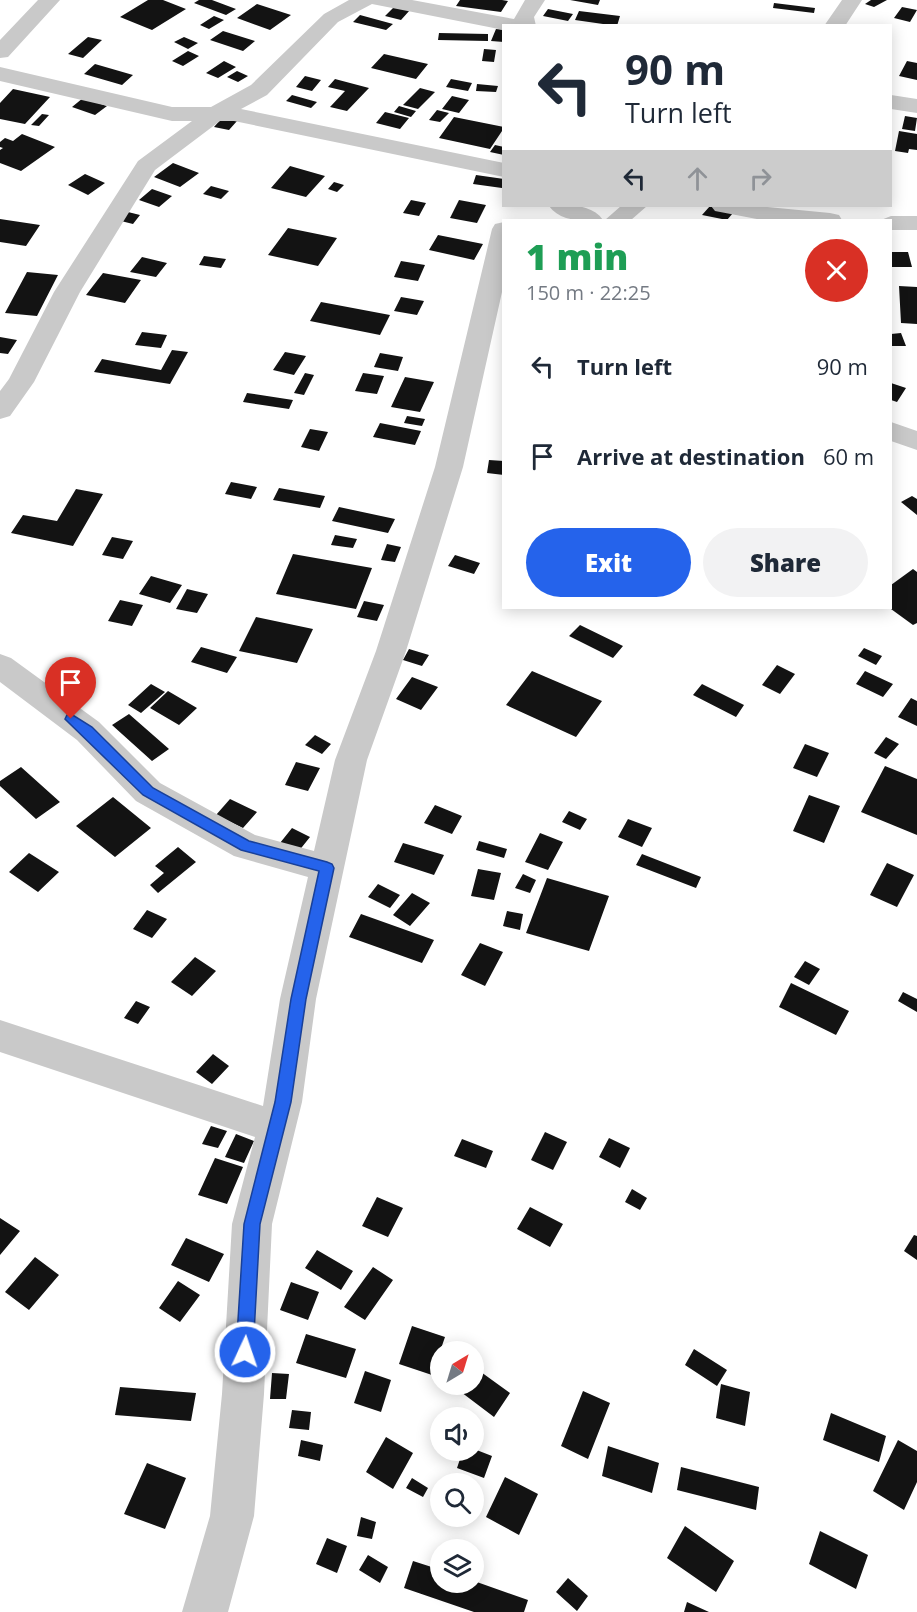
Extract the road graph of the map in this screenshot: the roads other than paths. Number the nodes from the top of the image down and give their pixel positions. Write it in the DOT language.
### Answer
graph roads {
  1 [pos="50,0"];
  2 [pos="364,0"];
  3 [pos="379,0"];
  4 [pos="535,0"];
  5 [pos="852,0"];
  6 [pos="506,24"];
  7 [pos="525,24"];
  8 [pos="835,24"];
  9 [pos="0,52"];
  10 [pos="0,74"];
  11 [pos="892,102"];
  12 [pos="917,106"];
  13 [pos="215,114"];
  14 [pos="502,170"];
  15 [pos="563,207"];
  16 [pos="635,207"];
  17 [pos="728,207"];
  18 [pos="589,219"];
  19 [pos="618,219"];
  20 [pos="816,219"];
  21 [pos="892,223"];
  22 [pos="917,224"];
  23 [pos="502,238"];
  24 [pos="0,410"];
  25 [pos="892,431"];
  26 [pos="917,441"];
  27 [pos="0,666"];
  28 [pos="327,868"];
  29 [pos="0,1036"];
  30 [pos="276,1127"];
  31 [pos="206,1612"];
  1 -- 9 [label="street"];
  2 -- 13 [label="street"];
  3 -- 6 [label="street"];
  4 -- 7 [label="street"];
  5 -- 8 [label="street"];
  10 -- 13 [label="street"];
  11 -- 12 [label="street"];
  13 -- 14 [label="street"];
  13 -- 24 [label="street"];
  15 -- 18 [label="street"];
  16 -- 19 [label="street"];
  17 -- 20 [label="street"];
  21 -- 22 [label="street"];
  23 -- 28 [label="street"];
  25 -- 26 [label="street"];
  27 -- 28 [label="street"];
  28 -- 30 [label="street"];
  29 -- 30 [label="street"];
  30 -- 31 [label="street"];
}
